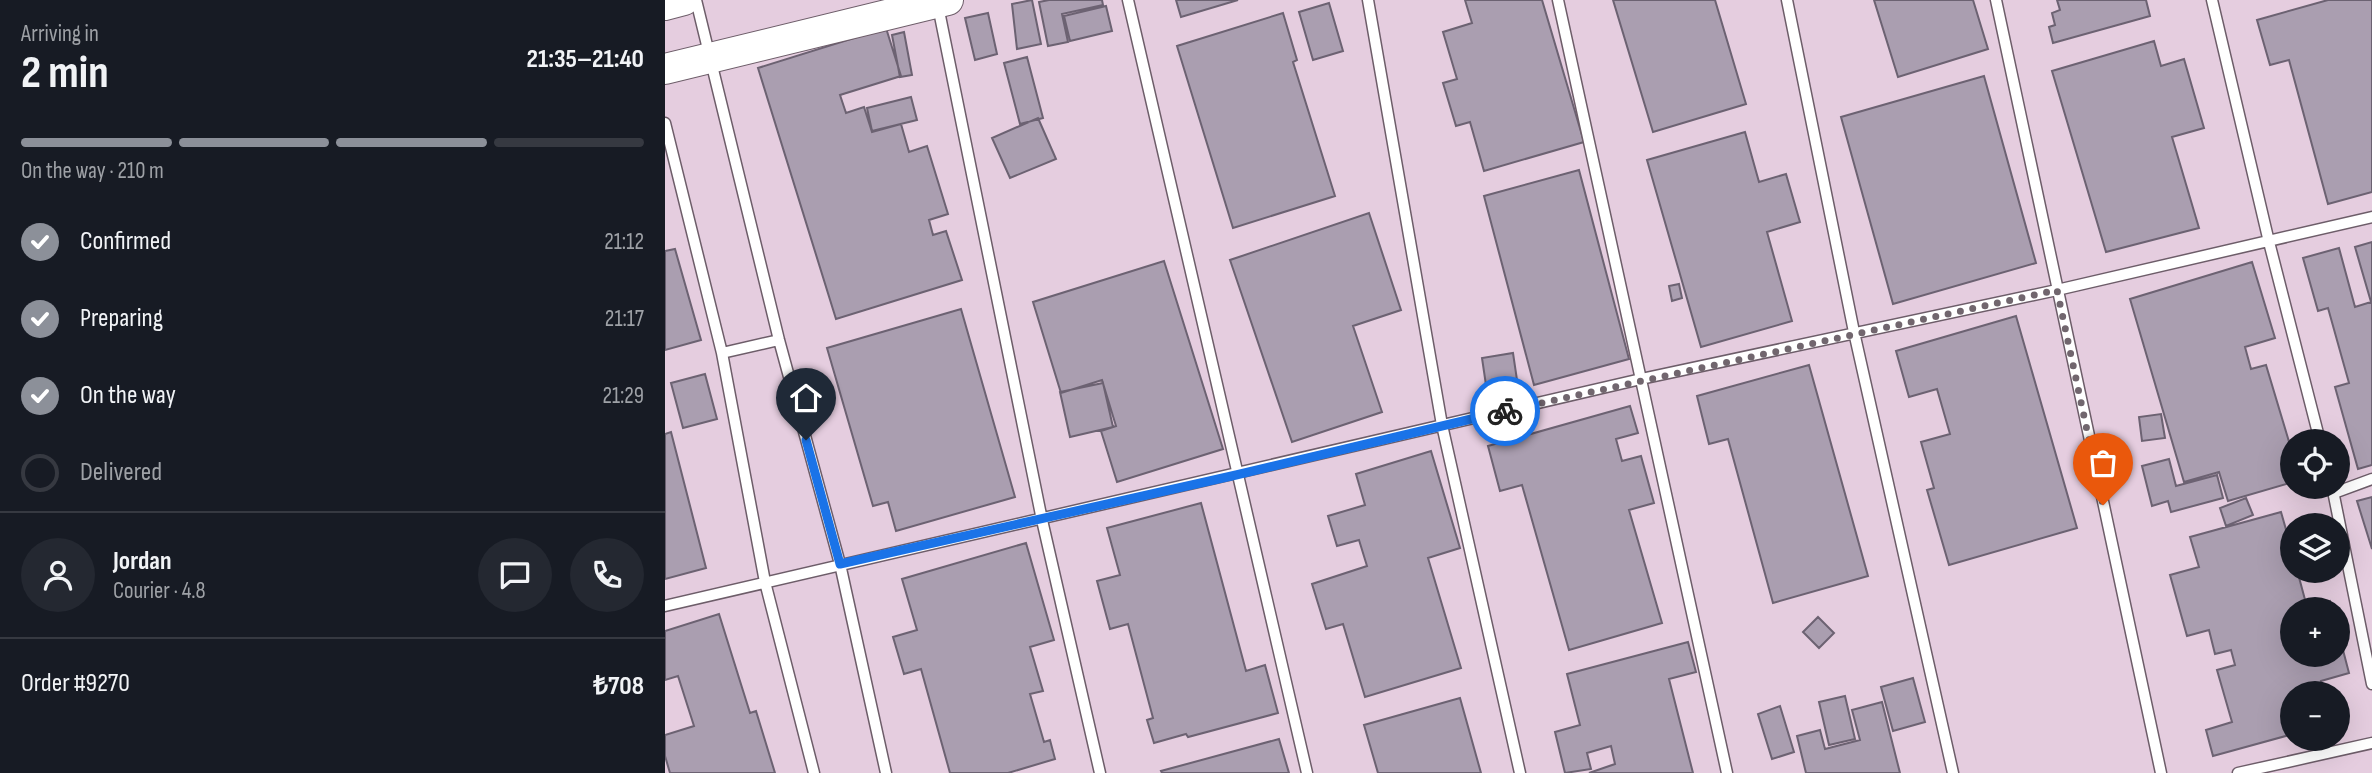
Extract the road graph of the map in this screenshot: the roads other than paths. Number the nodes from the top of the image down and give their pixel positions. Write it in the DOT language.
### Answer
graph roads {
  1 [pos="684,0"];
  2 [pos="696,0"];
  3 [pos="1128,0"];
  4 [pos="1368,0"];
  5 [pos="1558,0"];
  6 [pos="1787,0"];
  7 [pos="1996,0"];
  8 [pos="2212,0"];
  9 [pos="941,1"];
  10 [pos="665,5"];
  11 [pos="712,57"];
  12 [pos="665,69"];
  13 [pos="665,123"];
  14 [pos="2372,217"];
  15 [pos="2269,242"];
  16 [pos="2057,290"];
  17 [pos="1854,332"];
  18 [pos="779,340"];
  19 [pos="722,353"];
  20 [pos="1641,379"];
  21 [pos="1442,425"];
  22 [pos="2317,429"];
  23 [pos="1236,475"];
  24 [pos="2372,479"];
  25 [pos="2350,485"];
  26 [pos="2335,499"];
  27 [pos="1042,520"];
  28 [pos="840,564"];
  29 [pos="765,582"];
  30 [pos="665,606"];
  31 [pos="2372,684"];
  32 [pos="2372,743"];
  33 [pos="814,773"];
  34 [pos="885,773"];
  35 [pos="1100,773"];
  36 [pos="1307,773"];
  37 [pos="1520,773"];
  38 [pos="1727,773"];
  39 [pos="1952,773"];
  40 [pos="2161,773"];
  41 [pos="2238,773"];
  1 -- 10 [label="street"];
  2 -- 11 [label="lane"];
  3 -- 23 [label="lane"];
  4 -- 21 [label="lane"];
  5 -- 20 [label="lane"];
  6 -- 17 [label="lane"];
  7 -- 16 [label="lane"];
  8 -- 15 [label="lane"];
  9 -- 11 [label="street"];
  9 -- 27 [label="lane"];
  11 -- 12 [label="street"];
  11 -- 18 [label="lane"];
  13 -- 19 [label="lane"];
  14 -- 15 [label="lane"];
  15 -- 16 [label="lane"];
  15 -- 22 [label="lane"];
  16 -- 17 [label="lane"];
  16 -- 40 [label="lane"];
  17 -- 20 [label="lane"];
  17 -- 39 [label="lane"];
  18 -- 19 [label="lane"];
  18 -- 28 [label="lane"];
  19 -- 29 [label="lane"];
  20 -- 21 [label="lane"];
  20 -- 38 [label="lane"];
  21 -- 23 [label="lane"];
  21 -- 37 [label="lane"];
  23 -- 27 [label="lane"];
  23 -- 36 [label="lane"];
  24 -- 25 [label="lane"];
  26 -- 31 [label="lane"];
  27 -- 28 [label="lane"];
  27 -- 35 [label="lane"];
  28 -- 29 [label="lane"];
  28 -- 34 [label="lane"];
  29 -- 30 [label="lane"];
  29 -- 33 [label="lane"];
  32 -- 41 [label="lane"];
}
